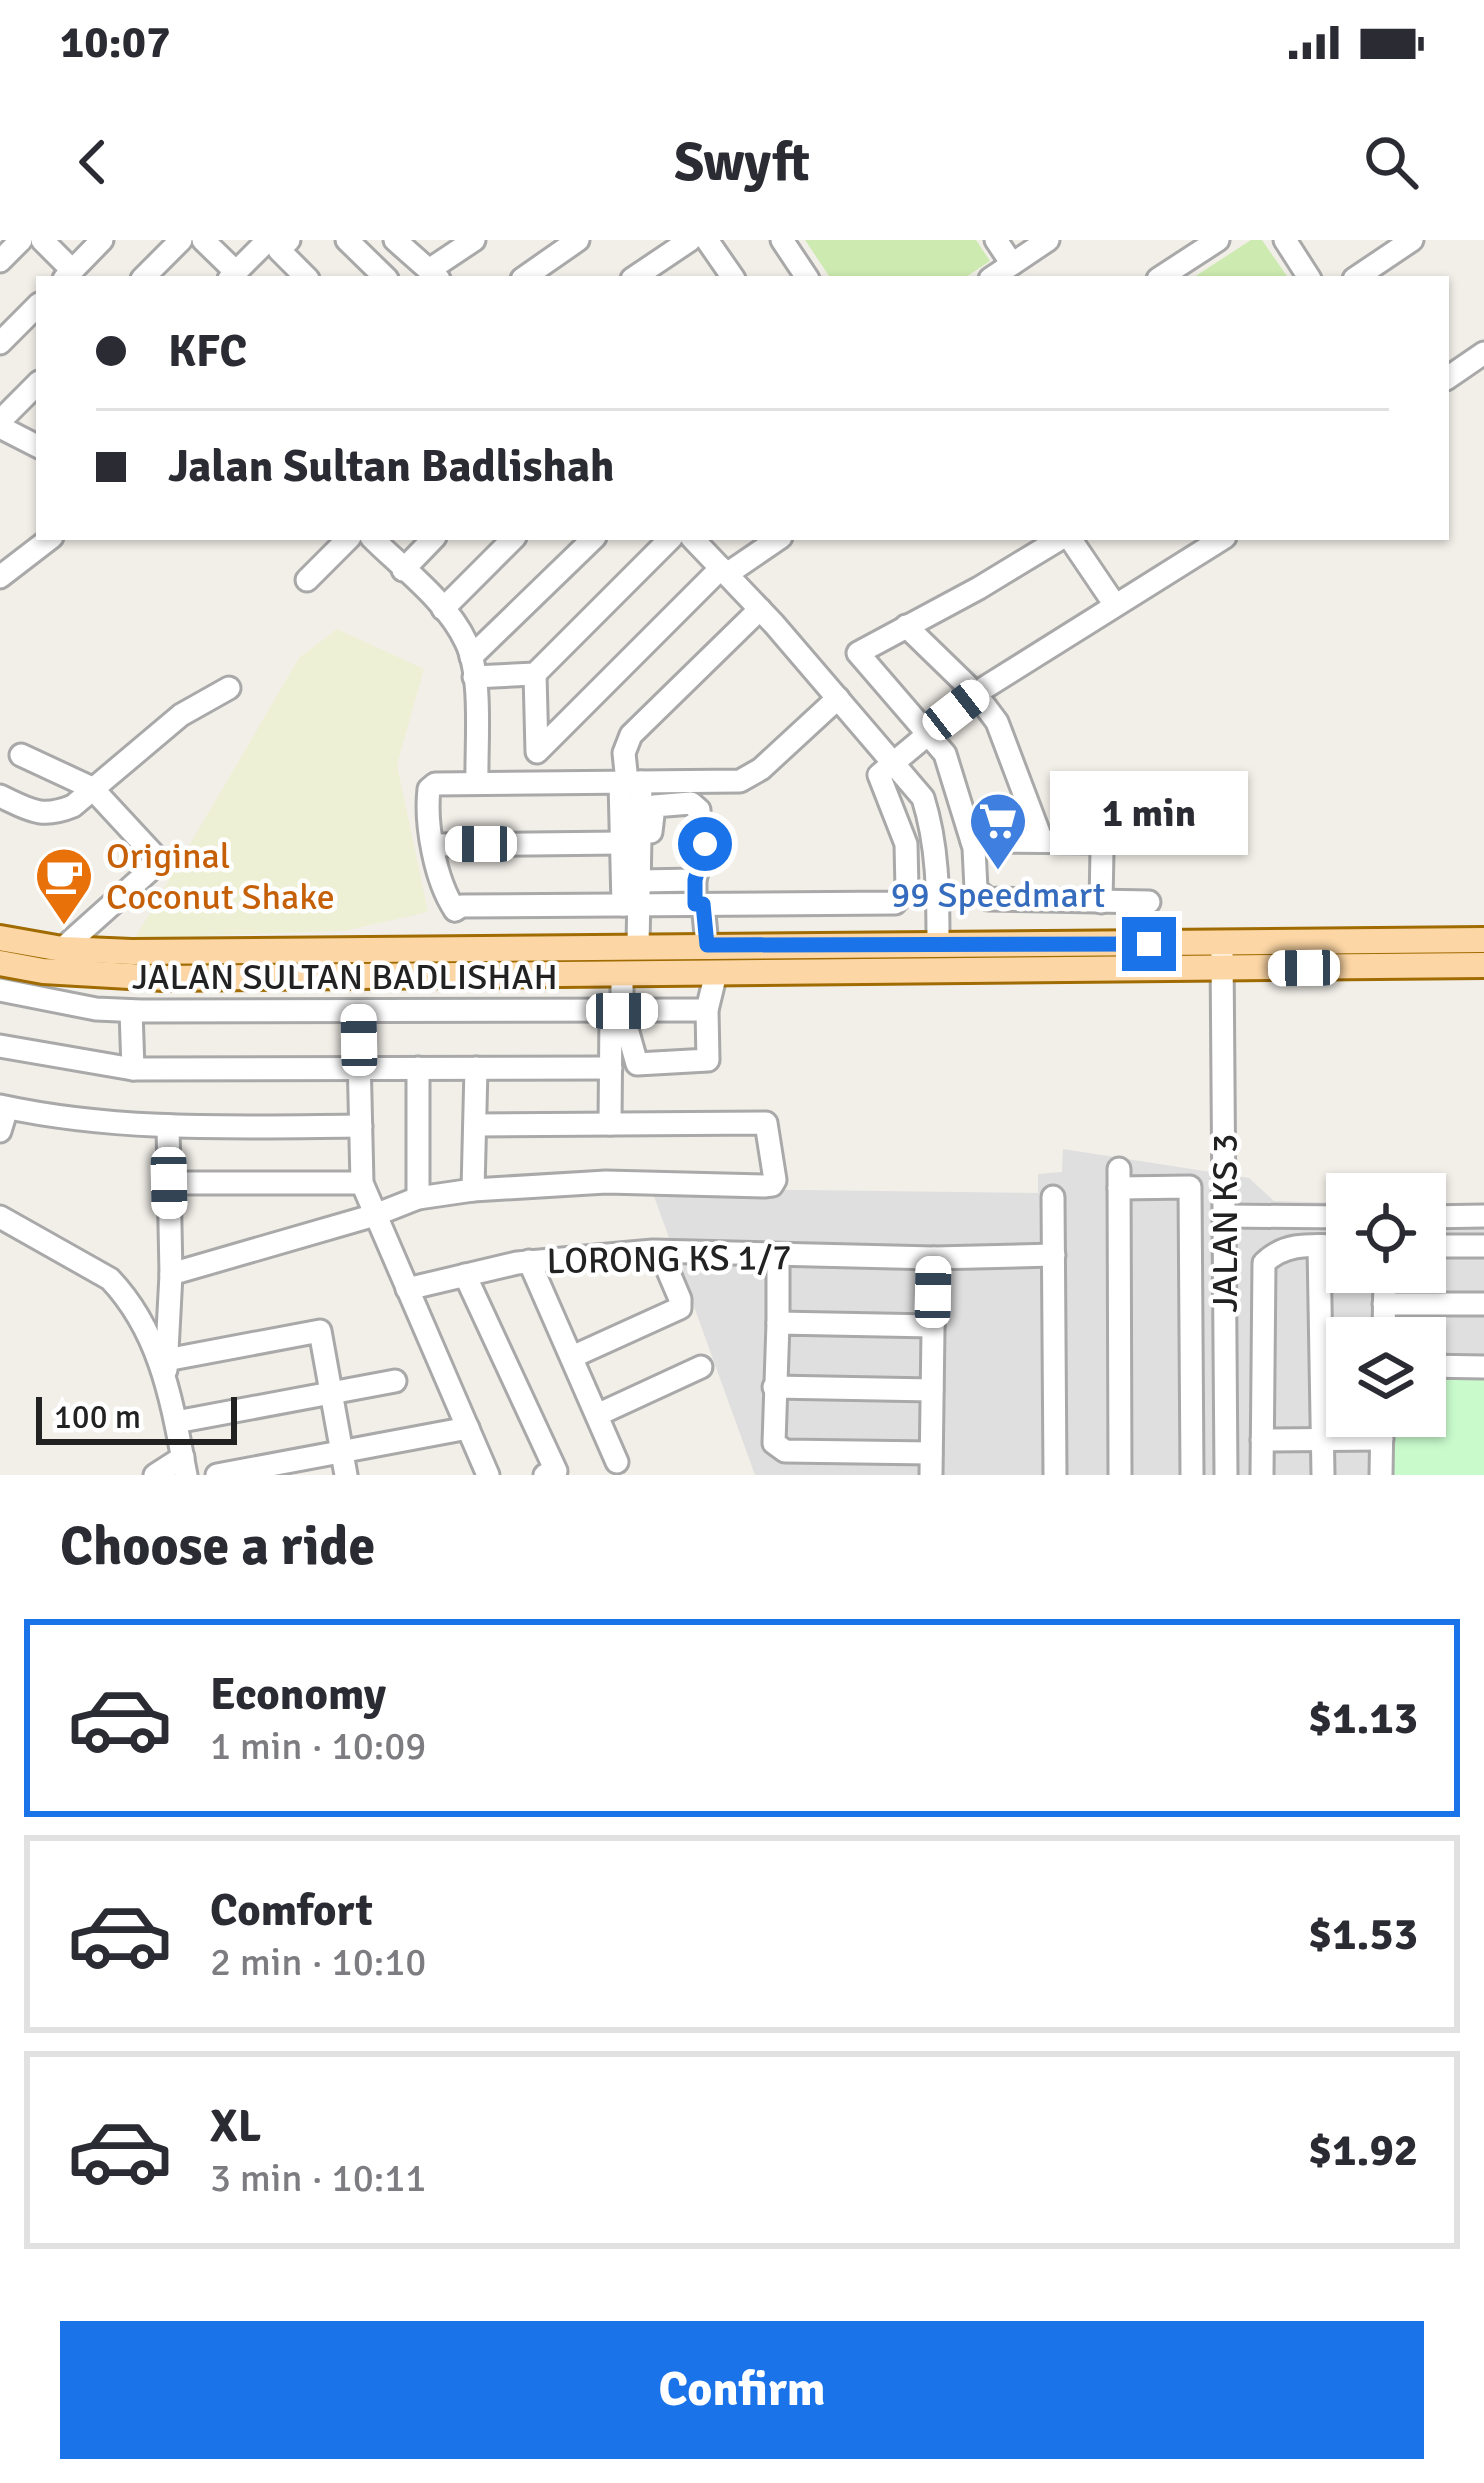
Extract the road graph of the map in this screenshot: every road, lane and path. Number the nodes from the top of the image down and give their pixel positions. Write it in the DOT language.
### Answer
graph roads {
  1 [pos="21,240"];
  2 [pos="42,240"];
  3 [pos="102,240"];
  4 [pos="181,240"];
  5 [pos="203,240"];
  6 [pos="268,240"];
  7 [pos="289,240"];
  8 [pos="347,240"];
  9 [pos="395,240"];
  10 [pos="474,240"];
  11 [pos="578,240"];
  12 [pos="707,240"];
  13 [pos="782,240"];
  14 [pos="996,240"];
  15 [pos="1048,240"];
  16 [pos="1218,240"];
  17 [pos="1285,240"];
  18 [pos="1412,240"];
  19 [pos="681,242"];
  20 [pos="0,260"];
  21 [pos="1012,264"];
  22 [pos="657,272"];
  23 [pos="68,275"];
  24 [pos="434,275"];
  25 [pos="145,276"];
  26 [pos="232,276"];
  27 [pos="305,276"];
  28 [pos="384,276"];
  29 [pos="526,276"];
  30 [pos="732,276"];
  31 [pos="806,276"];
  32 [pos="994,276"];
  33 [pos="1163,276"];
  34 [pos="1308,276"];
  35 [pos="1358,276"];
  36 [pos="36,307"];
  37 [pos="0,343"];
  38 [pos="1484,353"];
  39 [pos="1449,377"];
  40 [pos="36,385"];
  41 [pos="0,424"];
  42 [pos="36,445"];
  43 [pos="48,540"];
  44 [pos="373,540"];
  45 [pos="432,540"];
  46 [pos="511,540"];
  47 [pos="593,540"];
  48 [pos="687,540"];
  49 [pos="691,540"];
  50 [pos="776,540"];
  51 [pos="1061,540"];
  52 [pos="1068,540"];
  53 [pos="1220,540"];
  54 [pos="338,541"];
  55 [pos="403,570"];
  56 [pos="724,571"];
  57 [pos="0,577"];
  58 [pos="308,580"];
  59 [pos="1114,605"];
  60 [pos="443,609"];
  61 [pos="760,610"];
  62 [pos="906,626"];
  63 [pos="472,667"];
  64 [pos="535,674"];
  65 [pos="229,688"];
  66 [pos="976,694"];
  67 [pos="838,698"];
  68 [pos="928,734"];
  69 [pos="537,752"];
  70 [pos="21,755"];
  71 [pos="887,769"];
  72 [pos="703,781"];
  73 [pos="629,782"];
  74 [pos="477,783"];
  75 [pos="537,783"];
  76 [pos="92,788"];
  77 [pos="0,796"];
  78 [pos="972,841"];
  79 [pos="1042,841"];
  80 [pos="621,843"];
  81 [pos="434,845"];
  82 [pos="700,853"];
  83 [pos="640,869"];
  84 [pos="695,880"];
  85 [pos="1106,902"];
  86 [pos="1148,902"];
  87 [pos="631,904"];
  88 [pos="699,904"];
  89 [pos="458,908"];
  90 [pos="0,938"];
  91 [pos="1484,940"];
  92 [pos="938,943"];
  93 [pos="1113,943"];
  94 [pos="638,945"];
  95 [pos="707,945"];
  96 [pos="451,948"];
  97 [pos="62,949"];
  98 [pos="1222,957"];
  99 [pos="0,962"];
  100 [pos="1484,965"];
  101 [pos="716,973"];
  102 [pos="622,974"];
  103 [pos="0,990"];
  104 [pos="707,1010"];
  105 [pos="131,1011"];
  106 [pos="617,1011"];
  107 [pos="358,1012"];
  108 [pos="0,1046"];
  109 [pos="359,1068"];
  110 [pos="418,1068"];
  111 [pos="476,1068"];
  112 [pos="611,1068"];
  113 [pos="133,1069"];
  114 [pos="4,1107"];
  115 [pos="610,1124"];
  116 [pos="475,1125"];
  117 [pos="361,1126"];
  118 [pos="168,1127"];
  119 [pos="0,1131"];
  120 [pos="169,1183"];
  121 [pos="362,1183"];
  122 [pos="473,1190"];
  123 [pos="1053,1197"];
  124 [pos="418,1198"];
  125 [pos="375,1215"];
  126 [pos="1224,1216"];
  127 [pos="1484,1216"];
  128 [pos="0,1217"];
  129 [pos="1326,1217"];
  130 [pos="1446,1217"];
  131 [pos="1319,1246"];
  132 [pos="1326,1246"];
  133 [pos="1446,1246"];
  134 [pos="1484,1246"];
  135 [pos="660,1252"];
  136 [pos="778,1255"];
  137 [pos="1054,1255"];
  138 [pos="934,1258"];
  139 [pos="1190,1259"];
  140 [pos="1224,1259"];
  141 [pos="529,1262"];
  142 [pos="171,1274"];
  143 [pos="465,1275"];
  144 [pos="407,1289"];
  145 [pos="1384,1293"];
  146 [pos="1384,1304"];
  147 [pos="1484,1304"];
  148 [pos="1384,1317"];
  149 [pos="778,1324"];
  150 [pos="933,1326"];
  151 [pos="572,1357"];
  152 [pos="166,1365"];
  153 [pos="1446,1366"];
  154 [pos="701,1367"];
  155 [pos="1484,1367"];
  156 [pos="395,1381"];
  157 [pos="774,1387"];
  158 [pos="932,1390"];
  159 [pos="332,1392"];
  160 [pos="597,1415"];
  161 [pos="176,1422"];
  162 [pos="468,1428"];
  163 [pos="1339,1437"];
  164 [pos="1382,1437"];
  165 [pos="1262,1440"];
  166 [pos="1322,1441"];
  167 [pos="342,1452"];
  168 [pos="617,1462"];
  169 [pos="931,1464"];
  170 [pos="184,1466"];
  171 [pos="155,1475"];
  172 [pos="217,1475"];
  173 [pos="346,1475"];
  174 [pos="488,1475"];
  175 [pos="544,1475"];
  176 [pos="1055,1475"];
  177 [pos="1120,1475"];
  178 [pos="1192,1475"];
  179 [pos="1226,1475"];
  180 [pos="1262,1475"];
  181 [pos="1323,1475"];
  182 [pos="1381,1475"];
  1 -- 20 [label="street"];
  2 -- 23 [label="street"];
  3 -- 23 [label="street"];
  4 -- 25 [label="street"];
  5 -- 26 [label="street"];
  6 -- 26 [label="street"];
  7 -- 27 [label="street"];
  8 -- 28 [label="street"];
  9 -- 24 [label="street"];
  10 -- 24 [label="street"];
  11 -- 29 [label="street"];
  12 -- 30 [label="street"];
  13 -- 31 [label="street"];
  14 -- 21 [label="street"];
  15 -- 21 [label="street"];
  16 -- 33 [label="street"];
  17 -- 34 [label="street"];
  18 -- 35 [label="street"];
  19 -- 22 [label="street"];
  21 -- 32 [label="street"];
  36 -- 37 [label="street"];
  38 -- 39 [label="street"];
  40 -- 41 [label="street"];
  41 -- 42 [label="street"];
  43 -- 57 [label="street"];
  44 -- 55 [label="street"];
  45 -- 55 [label="street"];
  46 -- 60 [label="street"];
  47 -- 63 [label="street"];
  48 -- 64 [label="street"];
  49 -- 56 [label="street"];
  50 -- 56 [label="street"];
  51 -- 62 [label="street"];
  52 -- 59 [label="street"];
  53 -- 59 [label="street"];
  54 -- 58 [label="street"];
  55 -- 60 [label="street"];
  56 -- 61 [label="street"];
  56 -- 69 [label="street"];
  59 -- 66 [label="street"];
  60 -- 63 [label="street"];
  61 -- 67 [label="street"];
  61 -- 73 [label="street"];
  62 -- 66 [label="street"];
  62 -- 68 [label="street"];
  63 -- 64 [label="street"];
  63 -- 74 [label="street"];
  64 -- 69 [label="street"];
  65 -- 76 [label="street"];
  66 -- 68 [label="street"];
  66 -- 79 [label="street"];
  67 -- 71 [label="street"];
  67 -- 72 [label="street"];
  68 -- 71 [label="street"];
  68 -- 78 [label="street"];
  69 -- 75 [label="street"];
  70 -- 76 [label="street"];
  71 -- 88 [label="street"];
  71 -- 92 [label="street"];
  72 -- 73 [label="street"];
  72 -- 82 [label="street"];
  73 -- 75 [label="street"];
  73 -- 80 [label="street"];
  73 -- 83 [label="street"];
  74 -- 75 [label="street"];
  74 -- 81 [label="street"];
  76 -- 77 [label="street"];
  76 -- 97 [label="street"];
  78 -- 79 [label="street"];
  78 -- 85 [label="street"];
  79 -- 85 [label="street"];
  80 -- 81 [label="street"];
  80 -- 87 [label="street"];
  81 -- 89 [label="street"];
  82 -- 83 [label="street"];
  82 -- 84 [label="street"];
  83 -- 84 [label="street"];
  83 -- 87 [label="street"];
  84 -- 88 [label="street"];
  85 -- 86 [label="street"];
  85 -- 93 [label="street"];
  87 -- 88 [label="street"];
  87 -- 89 [label="street"];
  87 -- 94 [label="street"];
  88 -- 95 [label="street"];
  89 -- 96 [label="street"];
  90 -- 97 [label="main road, JALAN SULTAN BADLISHAH"];
  91 -- 98 [label="main road, JALAN SULTAN BADLISHAH"];
  92 -- 93 [label="main road, JALAN SULTAN BADLISHAH"];
  92 -- 95 [label="main road, JALAN SULTAN BADLISHAH"];
  93 -- 98 [label="main road, JALAN SULTAN BADLISHAH"];
  94 -- 95 [label="main road, JALAN SULTAN BADLISHAH"];
  94 -- 96 [label="main road, JALAN SULTAN BADLISHAH"];
  96 -- 97 [label="main road, JALAN SULTAN BADLISHAH"];
  98 -- 100 [label="main road, JALAN SULTAN BADLISHAH"];
  98 -- 101 [label="main road, JALAN SULTAN BADLISHAH"];
  98 -- 126 [label="street, JALAN KS 3"];
  99 -- 102 [label="main road, JALAN SULTAN BADLISHAH"];
  101 -- 102 [label="main road, JALAN SULTAN BADLISHAH"];
  101 -- 104 [label="street"];
  102 -- 106 [label="street"];
  103 -- 105 [label="street"];
  104 -- 106 [label="street"];
  104 -- 106 [label="street"];
  105 -- 107 [label="street"];
  105 -- 113 [label="street"];
  106 -- 107 [label="street"];
  106 -- 112 [label="street"];
  107 -- 109 [label="street"];
  108 -- 113 [label="street"];
  109 -- 110 [label="street"];
  109 -- 113 [label="street"];
  109 -- 117 [label="street"];
  110 -- 111 [label="street"];
  110 -- 124 [label="street"];
  111 -- 112 [label="street"];
  111 -- 116 [label="street"];
  112 -- 115 [label="street"];
  114 -- 118 [label="street"];
  114 -- 119 [label="street"];
  115 -- 116 [label="street"];
  115 -- 122 [label="street"];
  116 -- 122 [label="street"];
  117 -- 118 [label="street"];
  117 -- 121 [label="street"];
  118 -- 120 [label="street"];
  120 -- 121 [label="street"];
  120 -- 142 [label="street"];
  121 -- 125 [label="street"];
  122 -- 124 [label="street"];
  123 -- 137 [label="street"];
  124 -- 125 [label="street"];
  125 -- 142 [label="street"];
  125 -- 144 [label="street"];
  126 -- 129 [label="street"];
  126 -- 140 [label="street, JALAN KS 3"];
  127 -- 130 [label="street"];
  128 -- 152 [label="street"];
  131 -- 132 [label="street"];
  131 -- 165 [label="street, JALAN KS 3"];
  131 -- 166 [label="street"];
  133 -- 134 [label="street"];
  135 -- 136 [label="street, LORONG KS 1/7"];
  135 -- 141 [label="street, LORONG KS 1/7"];
  135 -- 151 [label="street"];
  136 -- 138 [label="street, LORONG KS 1/7"];
  136 -- 149 [label="street"];
  137 -- 138 [label="street, LORONG KS 1/7"];
  137 -- 176 [label="street"];
  138 -- 150 [label="street"];
  139 -- 140 [label="street"];
  139 -- 177 [label="street"];
  139 -- 178 [label="street"];
  140 -- 179 [label="street, JALAN KS 3"];
  141 -- 143 [label="street, LORONG KS 1/7"];
  141 -- 151 [label="street"];
  142 -- 152 [label="street"];
  143 -- 144 [label="street, LORONG KS 1/7"];
  143 -- 175 [label="street"];
  144 -- 162 [label="street"];
  145 -- 146 [label="street"];
  146 -- 147 [label="street"];
  146 -- 148 [label="street"];
  149 -- 150 [label="street"];
  149 -- 157 [label="street"];
  150 -- 158 [label="street"];
  151 -- 160 [label="street"];
  152 -- 159 [label="street"];
  152 -- 161 [label="street"];
  153 -- 155 [label="street"];
  154 -- 160 [label="street"];
  156 -- 159 [label="street"];
  157 -- 158 [label="street"];
  157 -- 169 [label="street"];
  158 -- 169 [label="street"];
  159 -- 161 [label="street"];
  159 -- 167 [label="street"];
  160 -- 168 [label="street"];
  161 -- 170 [label="street"];
  162 -- 167 [label="street"];
  162 -- 174 [label="street"];
  163 -- 166 [label="street"];
  164 -- 182 [label="street"];
  165 -- 166 [label="street"];
  165 -- 180 [label="street, JALAN KS 3"];
  166 -- 181 [label="street"];
  167 -- 172 [label="street"];
  167 -- 173 [label="street"];
  170 -- 171 [label="street"];
}
